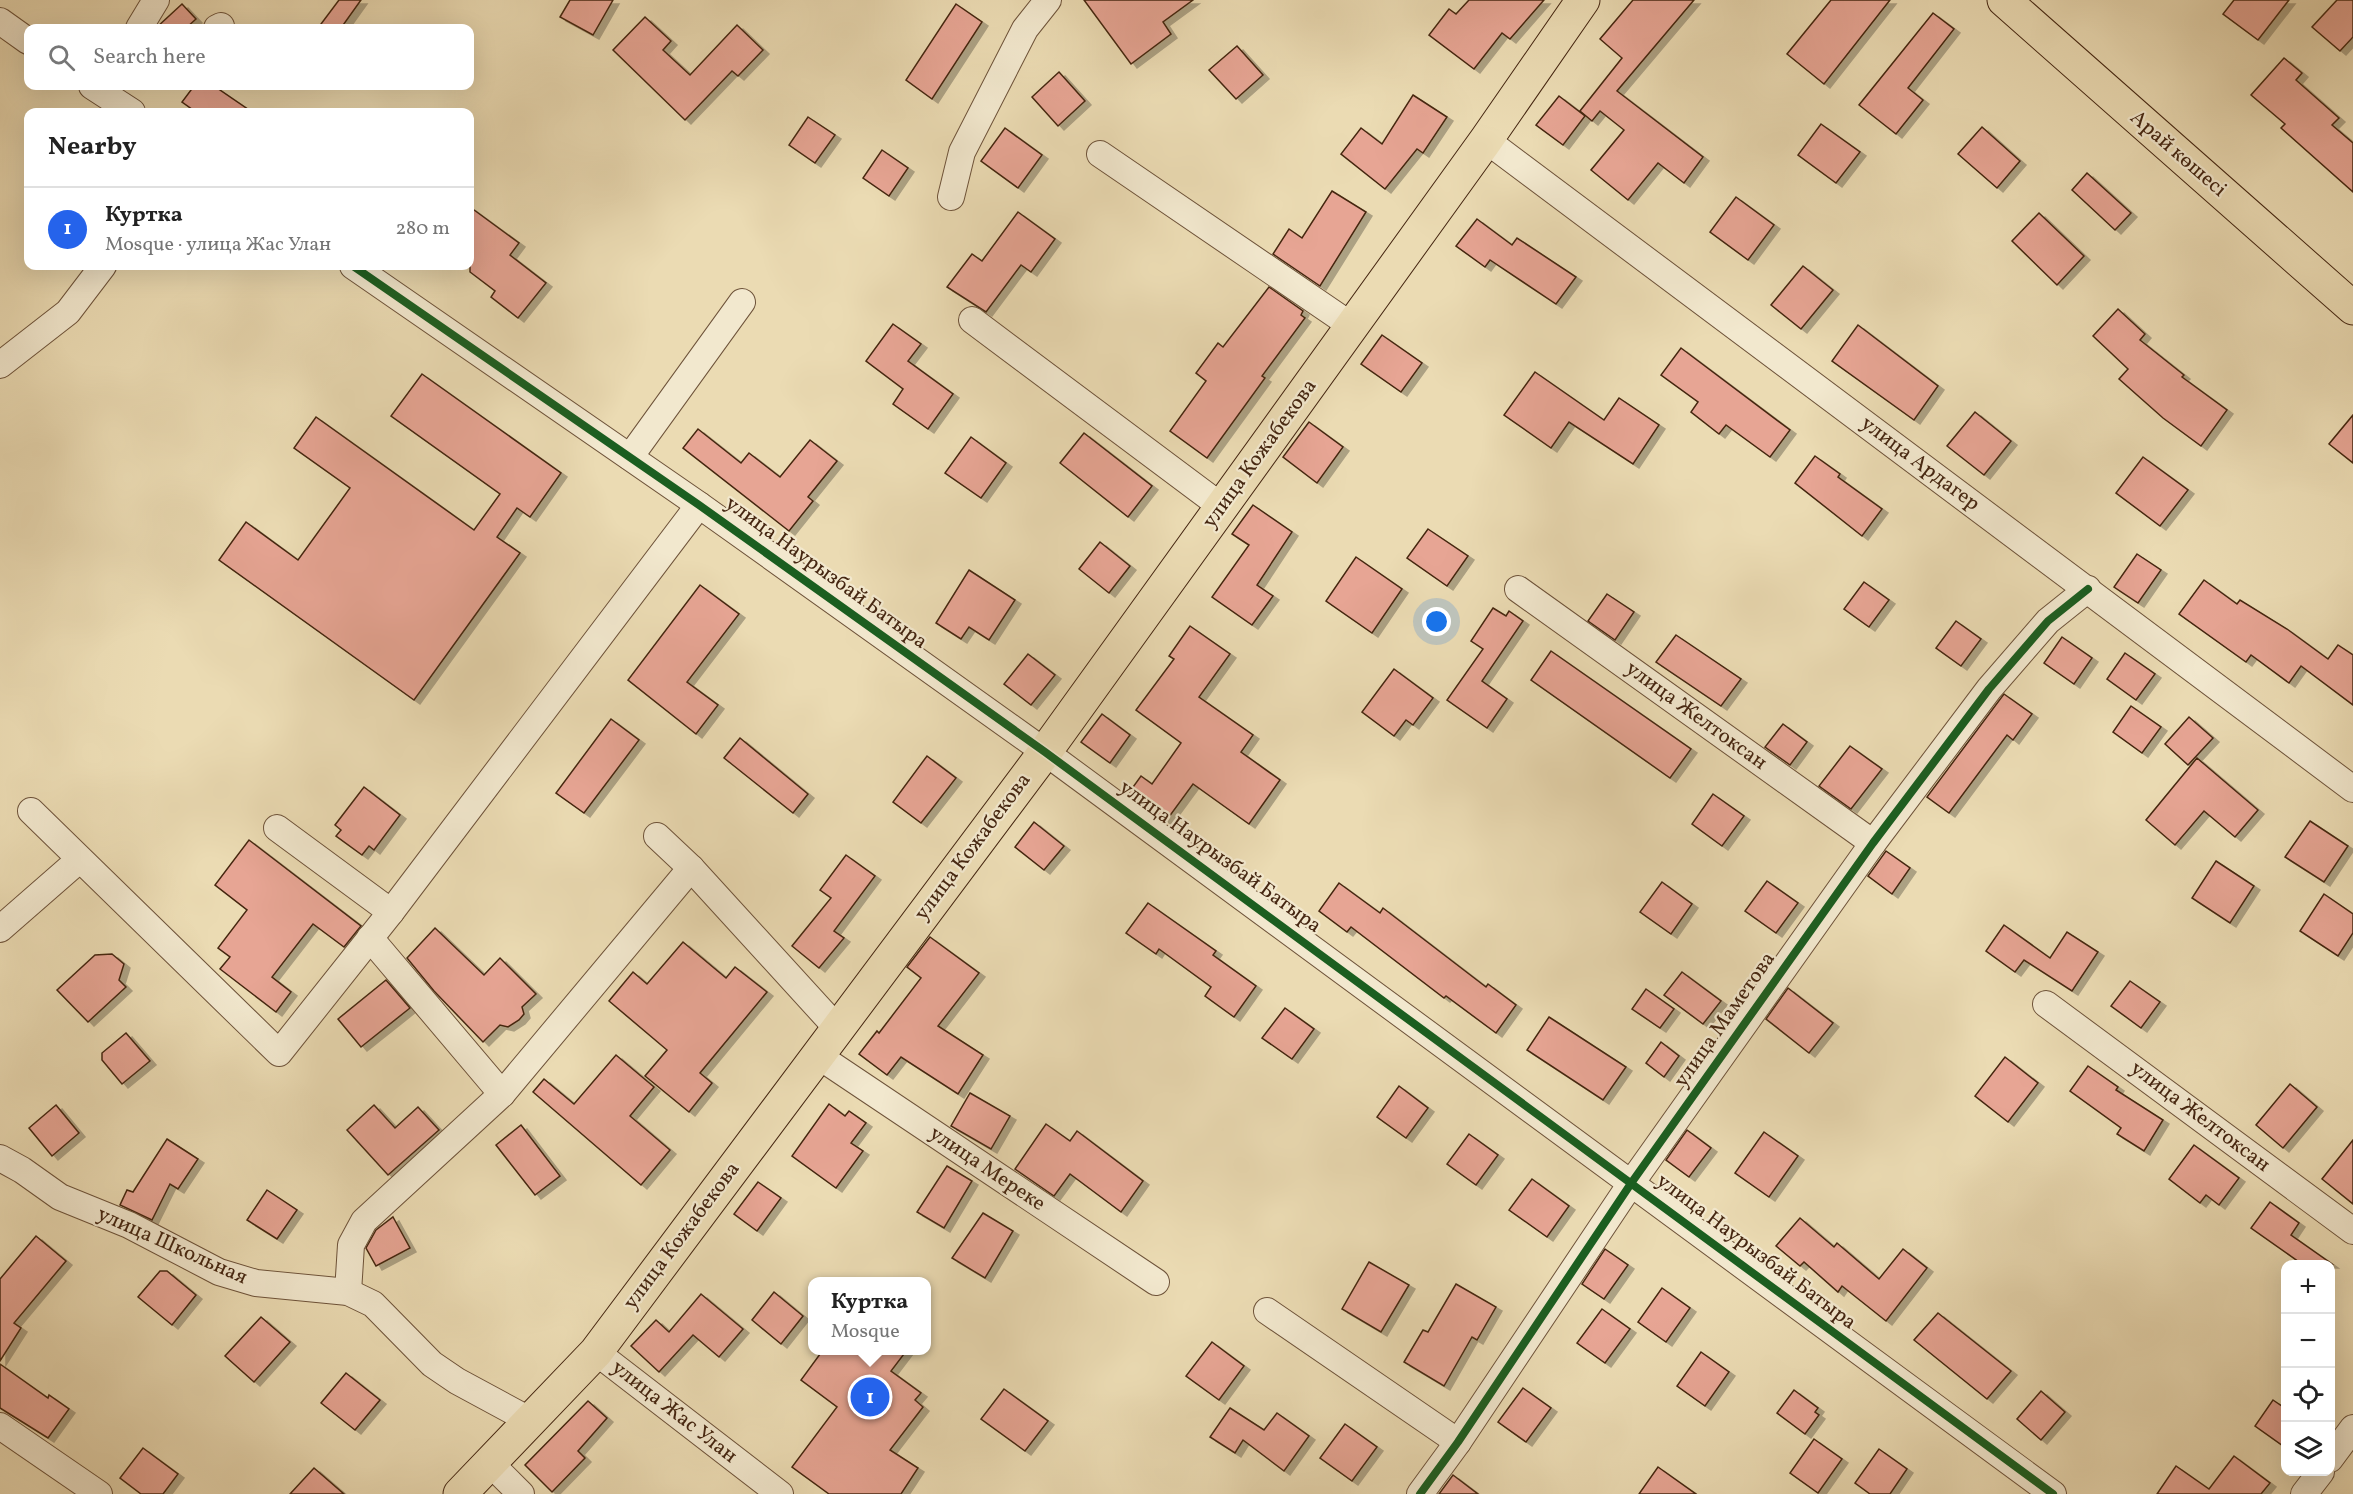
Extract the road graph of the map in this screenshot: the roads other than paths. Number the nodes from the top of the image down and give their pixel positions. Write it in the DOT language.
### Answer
graph roads {
  1 [pos="156,0"];
  2 [pos="1048,0"];
  3 [pos="1583,0"];
  4 [pos="2004,0"];
  5 [pos="0,21"];
  6 [pos="141,24"];
  7 [pos="24,38"];
  8 [pos="106,90"];
  9 [pos="127,108"];
  10 [pos="1486,140"];
  11 [pos="1100,154"];
  12 [pos="951,197"];
  13 [pos="101,270"];
  14 [pos="359,270"];
  15 [pos="742,302"];
  16 [pos="2353,308"];
  17 [pos="972,320"];
  18 [pos="1352,326"];
  19 [pos="0,365"];
  20 [pos="630,457"];
  21 [pos="699,505"];
  22 [pos="1222,507"];
  23 [pos="1518,589"];
  24 [pos="2088,589"];
  25 [pos="1045,752"];
  26 [pos="2353,789"];
  27 [pos="31,811"];
  28 [pos="277,828"];
  29 [pos="657,836"];
  30 [pos="1873,843"];
  31 [pos="79,860"];
  32 [pos="691,868"];
  33 [pos="391,912"];
  34 [pos="0,929"];
  35 [pos="370,938"];
  36 [pos="2046,1004"];
  37 [pos="837,1028"];
  38 [pos="817,1055"];
  39 [pos="502,1094"];
  40 [pos="0,1158"];
  41 [pos="1632,1182"];
  42 [pos="2353,1231"];
  43 [pos="1156,1282"];
  44 [pos="348,1292"];
  45 [pos="1267,1311"];
  46 [pos="596,1352"];
  47 [pos="531,1421"];
  48 [pos="0,1426"];
  49 [pos="2353,1428"];
  50 [pos="1458,1442"];
  51 [pos="2335,1453"];
  52 [pos="490,1463"];
  53 [pos="2318,1476"];
  54 [pos="99,1494"];
  55 [pos="460,1494"];
  56 [pos="521,1494"];
  57 [pos="780,1494"];
  58 [pos="1420,1494"];
  59 [pos="2053,1494"];
  60 [pos="2304,1494"];
  1 -- 6 [label="street"];
  2 -- 12 [label="street"];
  3 -- 10 [label="main road, улица Кожабекова"];
  4 -- 16 [label="main road, Арай көшесі"];
  5 -- 7 [label="street"];
  8 -- 9 [label="street"];
  10 -- 18 [label="main road, улица Кожабекова"];
  10 -- 24 [label="street, улица Ардагер"];
  11 -- 18 [label="street"];
  13 -- 19 [label="street"];
  14 -- 20 [label="street, улица Наурызбай Батыра"];
  15 -- 20 [label="street"];
  17 -- 22 [label="street"];
  18 -- 22 [label="main road, улица Кожабекова"];
  20 -- 21 [label="street, улица Наурызбай Батыра"];
  21 -- 25 [label="street, улица Наурызбай Батыра"];
  21 -- 33 [label="street"];
  22 -- 25 [label="main road, улица Кожабекова"];
  23 -- 30 [label="street, улица Желтоксан"];
  24 -- 26 [label="street, улица Ардагер"];
  24 -- 30 [label="street, улица Маметова"];
  25 -- 37 [label="main road, улица Кожабекова"];
  25 -- 41 [label="street, улица Наурызбай Батыра"];
  27 -- 31 [label="street"];
  28 -- 33 [label="street"];
  29 -- 32 [label="street"];
  30 -- 41 [label="street, улица Маметова"];
  31 -- 34 [label="street"];
  31 -- 35 [label="street"];
  32 -- 37 [label="street"];
  32 -- 39 [label="street"];
  33 -- 35 [label="street"];
  35 -- 39 [label="street"];
  36 -- 42 [label="street, улица Желтоксан"];
  37 -- 38 [label="main road, улица Кожабекова"];
  38 -- 43 [label="street, улица Мереке"];
  38 -- 46 [label="main road, улица Кожабекова"];
  39 -- 44 [label="street"];
  40 -- 44 [label="street, улица Школьная"];
  41 -- 50 [label="street, улица Маметова"];
  41 -- 59 [label="street, улица Наурызбай Батыра"];
  44 -- 47 [label="street, улица Школьная"];
  45 -- 50 [label="street"];
  46 -- 47 [label="main road, улица Кожабекова"];
  46 -- 57 [label="street, улица Жас Улан"];
  47 -- 52 [label="main road, улица Кожабекова"];
  48 -- 54 [label="street"];
  49 -- 51 [label="street"];
  50 -- 58 [label="street, улица Маметова"];
  52 -- 55 [label="main road, улица Кожабекова"];
  52 -- 56 [label="street"];
  53 -- 60 [label="street"];
}
